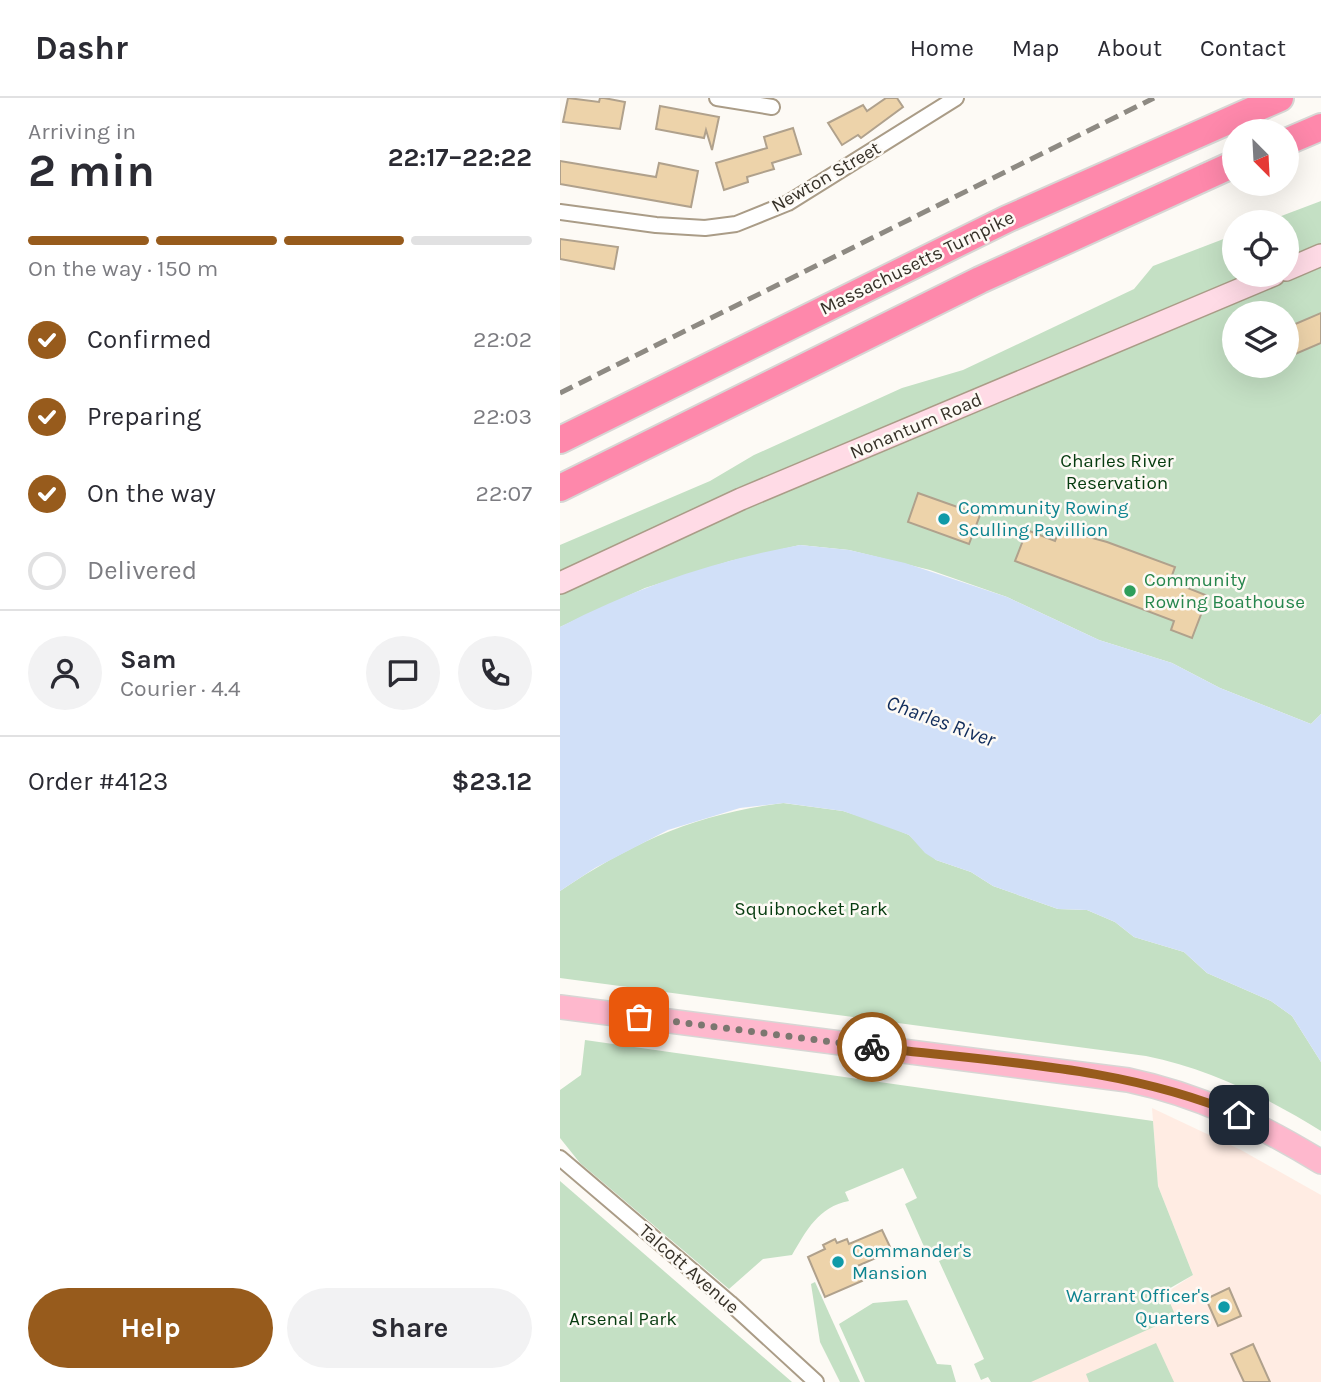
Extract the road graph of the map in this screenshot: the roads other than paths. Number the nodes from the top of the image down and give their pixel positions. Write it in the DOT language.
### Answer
graph roads {
  1 [pos="717,98"];
  2 [pos="957,98"];
  3 [pos="1280,98"];
  4 [pos="772,107"];
  5 [pos="1321,127"];
  6 [pos="1299,136"];
  7 [pos="1222,169"];
  8 [pos="560,212"];
  9 [pos="1321,255"];
  10 [pos="1299,264"];
  11 [pos="1245,287"];
  12 [pos="560,440"];
  13 [pos="560,488"];
  14 [pos="560,583"];
  15 [pos="560,1007"];
  16 [pos="560,1158"];
  17 [pos="1321,1163"];
  18 [pos="816,1382"];
  1 -- 4 [label="street"];
  2 -- 8 [label="street, Newton Street"];
  3 -- 12 [label="highway, Massachusetts Turnpike"];
  5 -- 6 [label="highway"];
  7 -- 13 [label="highway"];
  9 -- 10 [label="main road"];
  11 -- 14 [label="main road, Nonantum Road"];
  15 -- 17 [label="main road"];
  16 -- 18 [label="street, Talcott Avenue"];
}
